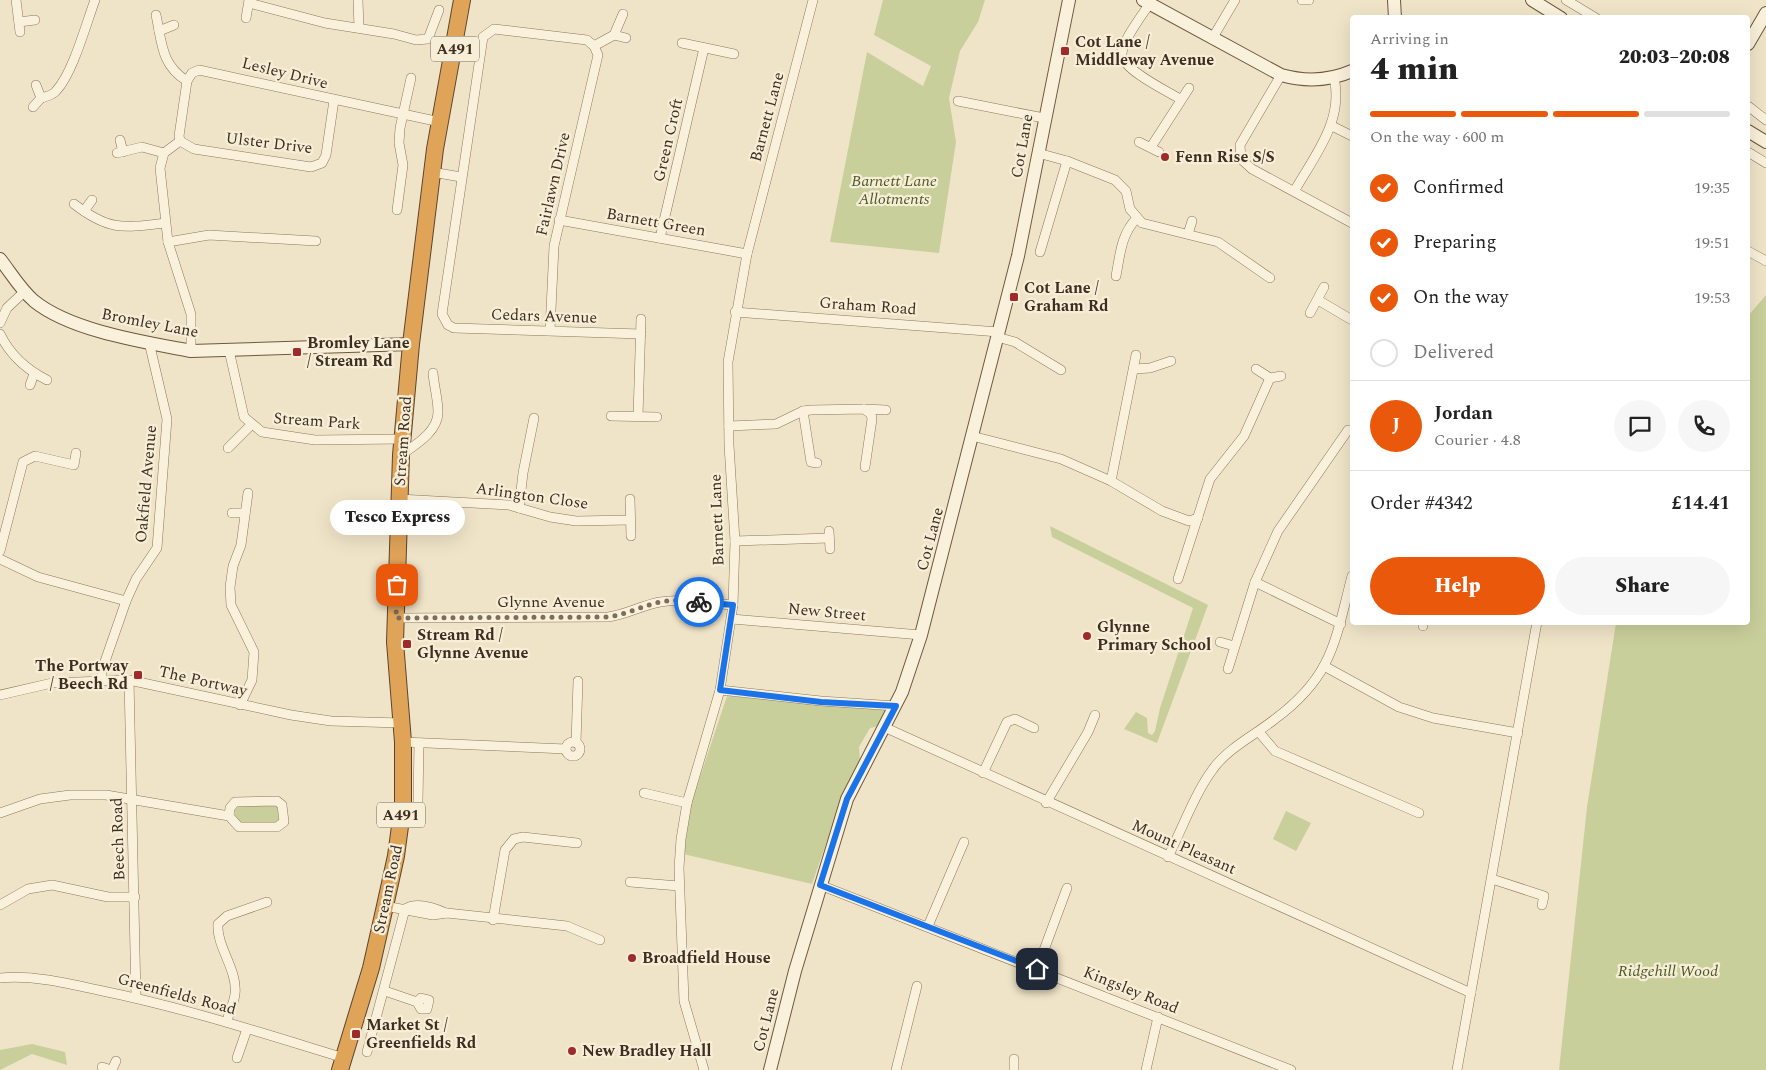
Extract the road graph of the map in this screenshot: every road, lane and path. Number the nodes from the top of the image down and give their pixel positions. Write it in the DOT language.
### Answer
graph roads {
  1 [pos="16,0"];
  2 [pos="95,0"];
  3 [pos="358,0"];
  4 [pos="462,0"];
  5 [pos="813,0"];
  6 [pos="1069,0"];
  7 [pos="1235,0"];
  8 [pos="1302,0"];
  9 [pos="1309,0"];
  10 [pos="1394,0"];
  11 [pos="1532,0"];
  12 [pos="1566,0"];
  13 [pos="1147,1"];
  14 [pos="249,2"];
  15 [pos="439,10"];
  16 [pos="623,14"];
  17 [pos="156,15"];
  18 [pos="1395,15"];
  19 [pos="1556,15"];
  20 [pos="1591,15"];
  21 [pos="246,18"];
  22 [pos="35,20"];
  23 [pos="20,22"];
  24 [pos="1764,22"];
  25 [pos="174,25"];
  26 [pos="359,28"];
  27 [pos="160,31"];
  28 [pos="20,32"];
  29 [pos="614,35"];
  30 [pos="626,38"];
  31 [pos="1212,39"];
  32 [pos="428,40"];
  33 [pos="1750,41"];
  34 [pos="682,43"];
  35 [pos="594,46"];
  36 [pos="435,48"];
  37 [pos="704,48"];
  38 [pos="734,54"];
  39 [pos="1350,71"];
  40 [pos="1281,75"];
  41 [pos="411,78"];
  42 [pos="1334,78"];
  43 [pos="187,81"];
  44 [pos="36,85"];
  45 [pos="1189,88"];
  46 [pos="42,98"];
  47 [pos="1180,99"];
  48 [pos="334,100"];
  49 [pos="958,101"];
  50 [pos="33,107"];
  51 [pos="1750,108"];
  52 [pos="402,114"];
  53 [pos="1044,118"];
  54 [pos="1766,120"];
  55 [pos="440,122"];
  56 [pos="1332,126"];
  57 [pos="1750,132"];
  58 [pos="1350,135"];
  59 [pos="120,140"];
  60 [pos="180,141"];
  61 [pos="1139,142"];
  62 [pos="1766,142"];
  63 [pos="164,153"];
  64 [pos="1038,153"];
  65 [pos="1750,153"];
  66 [pos="1067,161"];
  67 [pos="1766,163"];
  68 [pos="432,172"];
  69 [pos="462,177"];
  70 [pos="1295,190"];
  71 [pos="92,200"];
  72 [pos="74,204"];
  73 [pos="397,210"];
  74 [pos="84,211"];
  75 [pos="1137,218"];
  76 [pos="560,220"];
  77 [pos="1192,221"];
  78 [pos="1350,222"];
  79 [pos="164,223"];
  80 [pos="1188,234"];
  81 [pos="660,238"];
  82 [pos="316,241"];
  83 [pos="168,242"];
  84 [pos="1040,252"];
  85 [pos="1750,252"];
  86 [pos="747,254"];
  87 [pos="0,259"];
  88 [pos="1766,261"];
  89 [pos="1116,276"];
  90 [pos="1270,278"];
  91 [pos="1324,287"];
  92 [pos="24,292"];
  93 [pos="1318,300"];
  94 [pos="735,312"];
  95 [pos="1310,313"];
  96 [pos="641,319"];
  97 [pos="1350,319"];
  98 [pos="0,323"];
  99 [pos="550,331"];
  100 [pos="0,334"];
  101 [pos="641,334"];
  102 [pos="998,334"];
  103 [pos="149,342"];
  104 [pos="411,344"];
  105 [pos="229,350"];
  106 [pos="191,351"];
  107 [pos="1136,355"];
  108 [pos="1171,361"];
  109 [pos="1256,369"];
  110 [pos="1062,370"];
  111 [pos="1134,370"];
  112 [pos="433,373"];
  113 [pos="34,374"];
  114 [pos="1282,376"];
  115 [pos="1270,378"];
  116 [pos="47,380"];
  117 [pos="30,385"];
  118 [pos="864,409"];
  119 [pos="886,410"];
  120 [pos="803,411"];
  121 [pos="611,416"];
  122 [pos="638,416"];
  123 [pos="657,417"];
  124 [pos="534,418"];
  125 [pos="1343,420"];
  126 [pos="251,425"];
  127 [pos="729,426"];
  128 [pos="1350,430"];
  129 [pos="972,436"];
  130 [pos="402,447"];
  131 [pos="228,448"];
  132 [pos="76,453"];
  133 [pos="817,463"];
  134 [pos="865,467"];
  135 [pos="1111,481"];
  136 [pos="248,493"];
  137 [pos="399,499"];
  138 [pos="630,499"];
  139 [pos="519,508"];
  140 [pos="232,512"];
  141 [pos="245,513"];
  142 [pos="1198,518"];
  143 [pos="630,520"];
  144 [pos="631,536"];
  145 [pos="735,541"];
  146 [pos="830,549"];
  147 [pos="0,550"];
  148 [pos="0,559"];
  149 [pos="1178,579"];
  150 [pos="1255,582"];
  151 [pos="1350,596"];
  152 [pos="126,601"];
  153 [pos="733,605"];
  154 [pos="396,618"];
  155 [pos="732,619"];
  156 [pos="1341,624"];
  157 [pos="1536,625"];
  158 [pos="920,636"];
  159 [pos="1220,642"];
  160 [pos="1234,646"];
  161 [pos="1324,666"];
  162 [pos="1228,668"];
  163 [pos="102,679"];
  164 [pos="128,680"];
  165 [pos="578,681"];
  166 [pos="720,690"];
  167 [pos="0,695"];
  168 [pos="240,705"];
  169 [pos="896,706"];
  170 [pos="1095,715"];
  171 [pos="401,723"];
  172 [pos="884,727"];
  173 [pos="1034,728"];
  174 [pos="1259,732"];
  175 [pos="1518,733"];
  176 [pos="411,742"];
  177 [pos="982,773"];
  178 [pos="644,794"];
  179 [pos="132,800"];
  180 [pos="418,802"];
  181 [pos="687,803"];
  182 [pos="1046,803"];
  183 [pos="0,812"];
  184 [pos="1419,813"];
  185 [pos="229,816"];
  186 [pos="964,842"];
  187 [pos="577,844"];
  188 [pos="1168,857"];
  189 [pos="1492,878"];
  190 [pos="630,882"];
  191 [pos="820,885"];
  192 [pos="679,886"];
  193 [pos="1067,888"];
  194 [pos="135,897"];
  195 [pos="267,902"];
  196 [pos="0,905"];
  197 [pos="1542,905"];
  198 [pos="385,906"];
  199 [pos="406,909"];
  200 [pos="493,920"];
  201 [pos="928,926"];
  202 [pos="600,940"];
  203 [pos="1037,969"];
  204 [pos="0,978"];
  205 [pos="917,986"];
  206 [pos="385,991"];
  207 [pos="1471,994"];
  208 [pos="136,998"];
  209 [pos="417,1002"];
  210 [pos="1158,1017"];
  211 [pos="227,1021"];
  212 [pos="246,1028"];
  213 [pos="367,1052"];
  214 [pos="237,1058"];
  215 [pos="1014,1059"];
  216 [pos="342,1064"];
  217 [pos="704,1070"];
  218 [pos="770,1070"];
  219 [pos="896,1070"];
  220 [pos="1014,1070"];
  221 [pos="1146,1070"];
  222 [pos="1291,1070"];
  223 [pos="1457,1070"];
  1 -- 23 [label="street"];
  2 -- 46 [label="street"];
  3 -- 26 [label="street"];
  4 -- 55 [label="highway, Stream Road / A491"];
  5 -- 86 [label="street, Barnett Lane"];
  6 -- 53 [label="street, Cot Lane"];
  7 -- 31 [label="street"];
  8 -- 9 [label="street"];
  10 -- 18 [label="street"];
  11 -- 19 [label="street"];
  12 -- 20 [label="street"];
  13 -- 31 [label="street"];
  13 -- 47 [label="street"];
  14 -- 21 [label="street"];
  14 -- 26 [label="street"];
  15 -- 32 [label="street"];
  16 -- 29 [label="street"];
  17 -- 27 [label="street"];
  22 -- 23 [label="street"];
  23 -- 28 [label="street"];
  24 -- 33 [label="street"];
  25 -- 27 [label="street"];
  26 -- 32 [label="street"];
  27 -- 43 [label="street"];
  29 -- 30 [label="street"];
  29 -- 35 [label="street"];
  31 -- 40 [label="street"];
  32 -- 36 [label="street"];
  34 -- 37 [label="street"];
  35 -- 69 [label="street"];
  35 -- 76 [label="street, Fairlawn Drive"];
  37 -- 38 [label="street"];
  37 -- 81 [label="street, Green Croft"];
  39 -- 42 [label="street"];
  40 -- 42 [label="street"];
  40 -- 70 [label="street"];
  41 -- 52 [label="street"];
  42 -- 56 [label="street"];
  43 -- 48 [label="street, Lesley Drive"];
  43 -- 60 [label="street"];
  44 -- 46 [label="street"];
  45 -- 47 [label="street"];
  46 -- 50 [label="street"];
  47 -- 61 [label="street"];
  48 -- 52 [label="street, Lesley Drive"];
  48 -- 60 [label="street, Ulster Drive"];
  49 -- 53 [label="street"];
  51 -- 54 [label="street"];
  52 -- 55 [label="street, Lesley Drive"];
  52 -- 73 [label="street"];
  53 -- 64 [label="street, Cot Lane"];
  55 -- 68 [label="highway, Stream Road / A491"];
  56 -- 58 [label="street"];
  56 -- 70 [label="street"];
  57 -- 62 [label="street"];
  59 -- 63 [label="street"];
  60 -- 63 [label="street"];
  63 -- 79 [label="street"];
  64 -- 66 [label="street"];
  64 -- 102 [label="street, Cot Lane"];
  65 -- 67 [label="street"];
  66 -- 75 [label="street"];
  66 -- 84 [label="street"];
  68 -- 69 [label="street"];
  68 -- 104 [label="highway, Stream Road / A491"];
  69 -- 99 [label="street, Cedars Avenue"];
  70 -- 78 [label="street"];
  71 -- 74 [label="street"];
  72 -- 74 [label="street"];
  74 -- 79 [label="street"];
  75 -- 80 [label="street"];
  75 -- 89 [label="street"];
  76 -- 81 [label="street, Barnett Green"];
  76 -- 99 [label="street, Fairlawn Drive"];
  77 -- 80 [label="street"];
  79 -- 83 [label="street"];
  80 -- 90 [label="street"];
  81 -- 86 [label="street, Barnett Green"];
  82 -- 83 [label="street"];
  83 -- 106 [label="street"];
  85 -- 88 [label="street"];
  86 -- 94 [label="street, Barnett Lane"];
  87 -- 92 [label="street, Bromley Lane"];
  91 -- 93 [label="street"];
  92 -- 98 [label="street"];
  92 -- 103 [label="street, Bromley Lane"];
  93 -- 95 [label="street"];
  93 -- 97 [label="street"];
  94 -- 102 [label="street, Graham Road"];
  94 -- 127 [label="street, Barnett Lane"];
  96 -- 101 [label="street"];
  99 -- 101 [label="street, Cedars Avenue"];
  100 -- 113 [label="street"];
  101 -- 122 [label="street"];
  102 -- 110 [label="street, Graham Road"];
  102 -- 129 [label="street, Cot Lane"];
  103 -- 106 [label="street, Bromley Lane"];
  103 -- 152 [label="street, Oakfield Avenue"];
  104 -- 105 [label="street, Bromley Lane"];
  104 -- 130 [label="highway, Stream Road / A491"];
  105 -- 106 [label="street, Bromley Lane"];
  105 -- 126 [label="street, Stream Park"];
  107 -- 111 [label="street"];
  108 -- 111 [label="street"];
  109 -- 115 [label="street"];
  111 -- 135 [label="street"];
  112 -- 130 [label="street"];
  113 -- 116 [label="street"];
  113 -- 117 [label="street"];
  114 -- 115 [label="street"];
  115 -- 142 [label="street"];
  118 -- 119 [label="street"];
  118 -- 120 [label="street"];
  118 -- 134 [label="street"];
  120 -- 127 [label="street"];
  120 -- 133 [label="street"];
  121 -- 122 [label="street"];
  122 -- 123 [label="street"];
  124 -- 139 [label="street"];
  125 -- 128 [label="street"];
  126 -- 130 [label="street, Stream Park"];
  126 -- 131 [label="street"];
  127 -- 145 [label="street, Barnett Lane"];
  128 -- 150 [label="street"];
  129 -- 135 [label="street"];
  129 -- 158 [label="street, Cot Lane"];
  130 -- 137 [label="highway, Stream Road / A491"];
  132 -- 147 [label="street"];
  135 -- 142 [label="street"];
  136 -- 141 [label="street"];
  137 -- 139 [label="street, Arlington Close"];
  137 -- 154 [label="highway, Stream Road / A491"];
  138 -- 143 [label="street"];
  139 -- 143 [label="street, Arlington Close"];
  140 -- 141 [label="street"];
  141 -- 168 [label="street"];
  142 -- 149 [label="street"];
  143 -- 144 [label="street"];
  145 -- 146 [label="street"];
  145 -- 153 [label="street, Barnett Lane"];
  148 -- 152 [label="street"];
  150 -- 156 [label="street"];
  150 -- 160 [label="street"];
  151 -- 156 [label="street"];
  152 -- 163 [label="street, Oakfield Avenue"];
  153 -- 154 [label="street, Glynne Avenue"];
  153 -- 155 [label="street, Barnett Lane"];
  154 -- 171 [label="highway, Stream Road / A491"];
  155 -- 158 [label="street, New Street"];
  155 -- 166 [label="street, Barnett Lane"];
  156 -- 161 [label="street"];
  157 -- 175 [label="street"];
  158 -- 169 [label="street, Cot Lane"];
  159 -- 160 [label="street"];
  160 -- 162 [label="street"];
  161 -- 174 [label="street"];
  161 -- 175 [label="street"];
  163 -- 164 [label="street, The Portway"];
  163 -- 167 [label="street, The Portway"];
  164 -- 168 [label="street, The Portway"];
  164 -- 179 [label="street, Beech Road"];
  165 -- 176 [label="street"];
  166 -- 169 [label="street"];
  166 -- 181 [label="street, Barnett Lane"];
  168 -- 171 [label="street, The Portway"];
  169 -- 172 [label="street, Cot Lane"];
  170 -- 182 [label="street"];
  171 -- 176 [label="highway, Stream Road / A491"];
  172 -- 177 [label="street, Mount Pleasant"];
  172 -- 191 [label="street, Cot Lane"];
  173 -- 177 [label="street"];
  174 -- 184 [label="street"];
  174 -- 188 [label="street"];
  175 -- 189 [label="street"];
  176 -- 180 [label="street"];
  176 -- 198 [label="highway, Stream Road / A491"];
  177 -- 182 [label="street, Mount Pleasant"];
  178 -- 181 [label="street"];
  179 -- 183 [label="street"];
  179 -- 185 [label="street"];
  179 -- 194 [label="street, Beech Road"];
  181 -- 192 [label="street, Barnett Lane"];
  182 -- 188 [label="street, Mount Pleasant"];
  185 -- 185 [label="street"];
  186 -- 201 [label="street"];
  187 -- 200 [label="street"];
  188 -- 207 [label="street, Mount Pleasant"];
  189 -- 197 [label="street"];
  189 -- 207 [label="street"];
  190 -- 192 [label="street"];
  191 -- 201 [label="street, Kingsley Road"];
  191 -- 218 [label="street, Cot Lane"];
  192 -- 217 [label="street, Barnett Lane"];
  193 -- 203 [label="street"];
  194 -- 196 [label="street"];
  194 -- 208 [label="street, Beech Road"];
  195 -- 211 [label="street"];
  198 -- 199 [label="street"];
  198 -- 216 [label="highway, Stream Road / A491"];
  199 -- 200 [label="street"];
  199 -- 206 [label="street, Stream Road"];
  200 -- 202 [label="street"];
  201 -- 203 [label="street, Kingsley Road"];
  203 -- 210 [label="street, Kingsley Road"];
  204 -- 208 [label="street, Greenfields Road"];
  205 -- 219 [label="street"];
  206 -- 209 [label="street"];
  206 -- 213 [label="street, Stream Road"];
  207 -- 223 [label="street"];
  208 -- 211 [label="street, Greenfields Road"];
  210 -- 221 [label="street"];
  210 -- 222 [label="street, Kingsley Road"];
  211 -- 212 [label="street, Greenfields Road"];
  212 -- 214 [label="street"];
  212 -- 216 [label="street, Greenfields Road"];
  215 -- 220 [label="street"];
}
